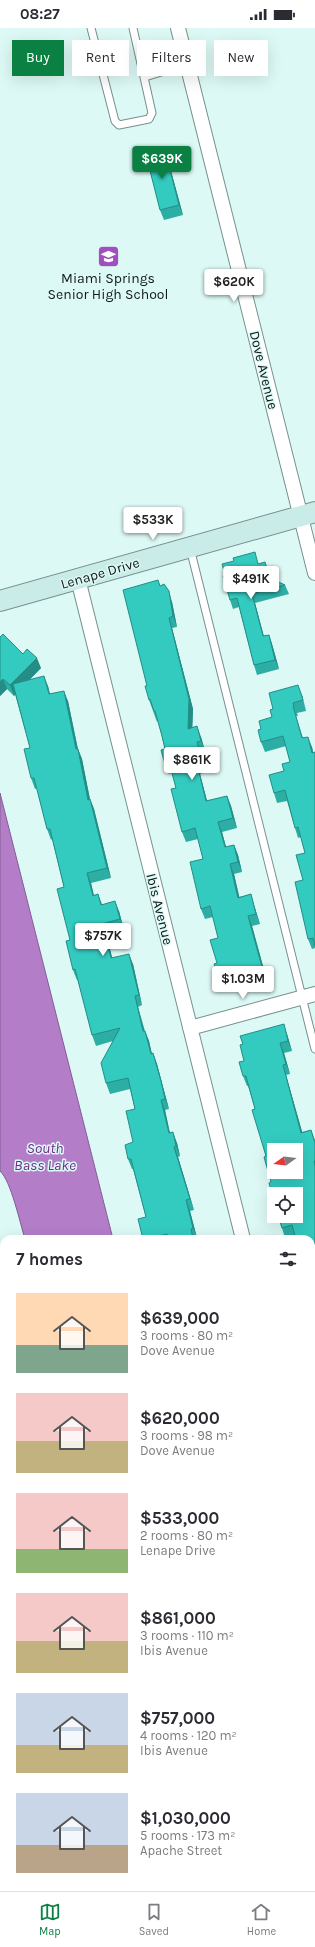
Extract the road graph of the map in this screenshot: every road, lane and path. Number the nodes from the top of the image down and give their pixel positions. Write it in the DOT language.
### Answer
graph roads {
  1 [pos="91,28"];
  2 [pos="133,28"];
  3 [pos="178,28"];
  4 [pos="181,40"];
  5 [pos="148,76"];
  6 [pos="190,76"];
  7 [pos="145,77"];
  8 [pos="308,514"];
  9 [pos="190,548"];
  10 [pos="315,573"];
  11 [pos="78,579"];
  12 [pos="0,601"];
  13 [pos="309,996"];
  14 [pos="190,1028"];
  15 [pos="315,1049"];
  16 [pos="241,1235"];
  1 -- 7 [label="lane"];
  2 -- 7 [label="lane"];
  3 -- 4 [label="street, Dove Avenue"];
  5 -- 7 [label="lane"];
  6 -- 8 [label="street, Dove Avenue"];
  8 -- 9 [label="street, Lenape Drive"];
  8 -- 10 [label="street, Dove Avenue"];
  9 -- 11 [label="street, Lenape Drive"];
  9 -- 13 [label="lane"];
  11 -- 12 [label="street, Lenape Drive"];
  11 -- 14 [label="street, Ibis Avenue"];
  13 -- 14 [label="street"];
  13 -- 15 [label="lane"];
  14 -- 16 [label="street, Ibis Avenue"];
}
